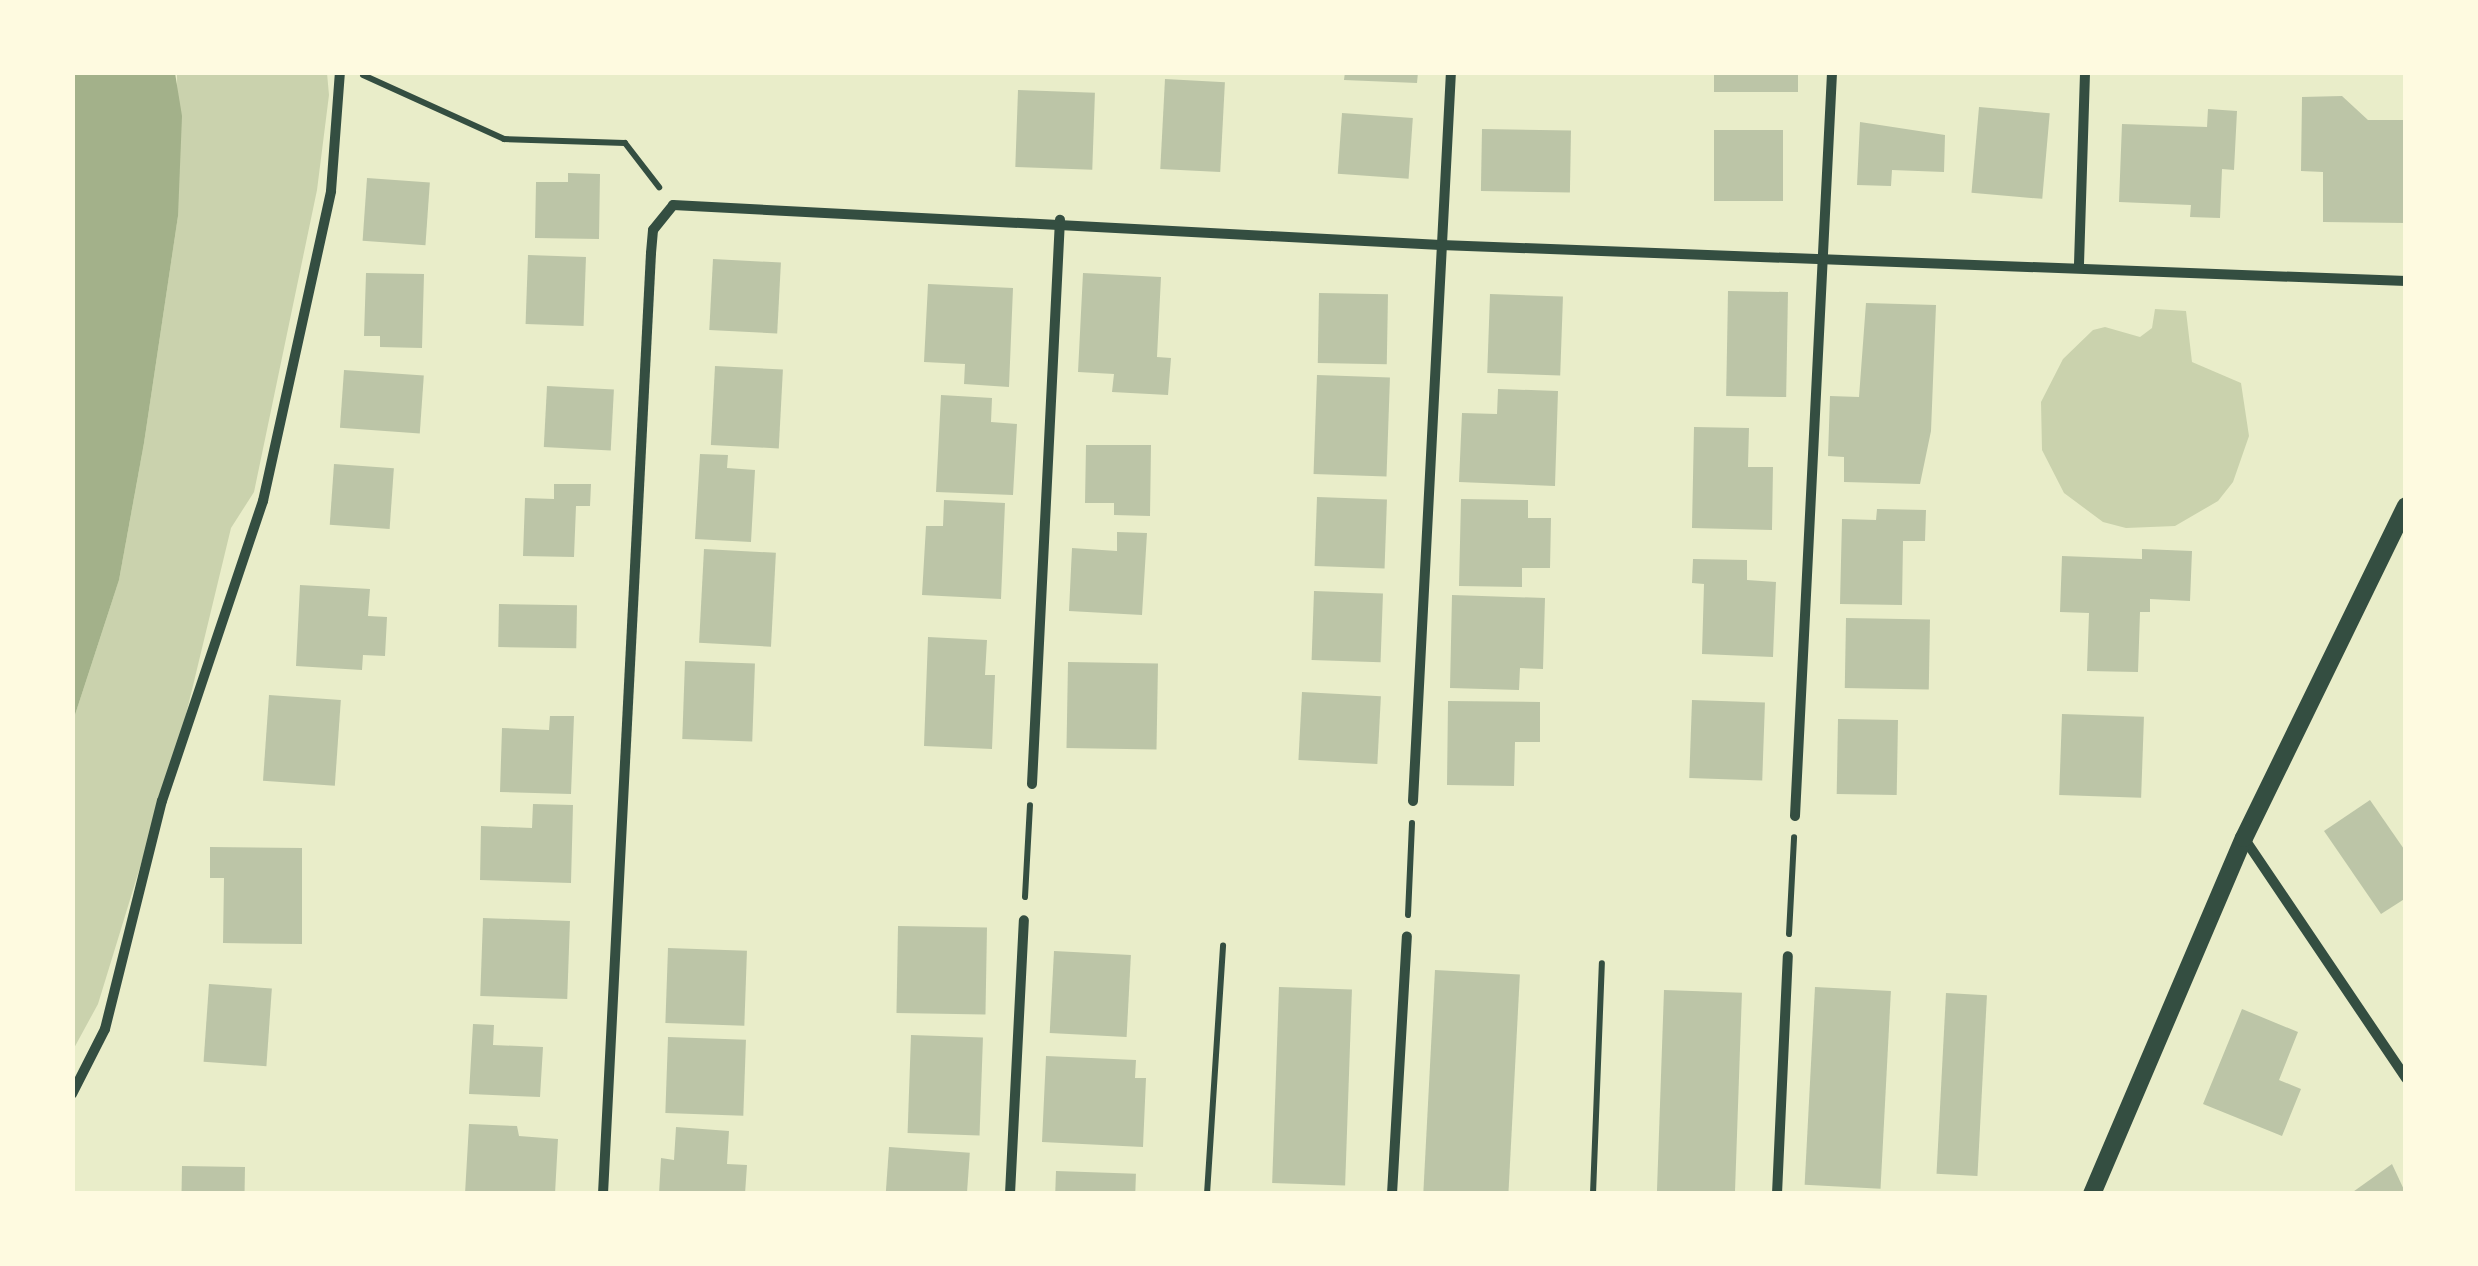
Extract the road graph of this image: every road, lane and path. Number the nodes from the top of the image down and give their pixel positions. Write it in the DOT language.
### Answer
graph roads {
  1 [pos="340,72"];
  2 [pos="358,72"];
  3 [pos="1451,72"];
  4 [pos="1832,72"];
  5 [pos="2085,72"];
  6 [pos="672,205"];
  7 [pos="1060,220"];
  8 [pos="1441,245"];
  9 [pos="1823,256"];
  10 [pos="2080,264"];
  11 [pos="2406,281"];
  12 [pos="2406,506"];
  13 [pos="1032,784"];
  14 [pos="1413,802"];
  15 [pos="1795,816"];
  16 [pos="2244,838"];
  17 [pos="1024,920"];
  18 [pos="1407,936"];
  19 [pos="1223,946"];
  20 [pos="1788,956"];
  21 [pos="1602,963"];
  22 [pos="2406,1078"];
  23 [pos="72,1094"];
  24 [pos="603,1194"];
  25 [pos="1010,1194"];
  26 [pos="1208,1194"];
  27 [pos="1392,1194"];
  28 [pos="1593,1194"];
  29 [pos="1777,1194"];
  30 [pos="2092,1194"];
  1 -- 23 [label="street"];
  2 -- 6 [label="path"];
  3 -- 8 [label="street"];
  4 -- 9 [label="street"];
  5 -- 10 [label="street"];
  6 -- 7 [label="street"];
  6 -- 24 [label="street"];
  7 -- 8 [label="street"];
  7 -- 13 [label="street"];
  8 -- 9 [label="street"];
  8 -- 14 [label="street"];
  9 -- 10 [label="street"];
  9 -- 15 [label="street"];
  10 -- 11 [label="street"];
  12 -- 16 [label="street"];
  13 -- 17 [label="path"];
  14 -- 18 [label="path"];
  15 -- 20 [label="path"];
  16 -- 22 [label="street"];
  16 -- 30 [label="street"];
  17 -- 25 [label="street"];
  18 -- 27 [label="street"];
  19 -- 26 [label="path"];
  20 -- 29 [label="street"];
  21 -- 28 [label="path"];
}
